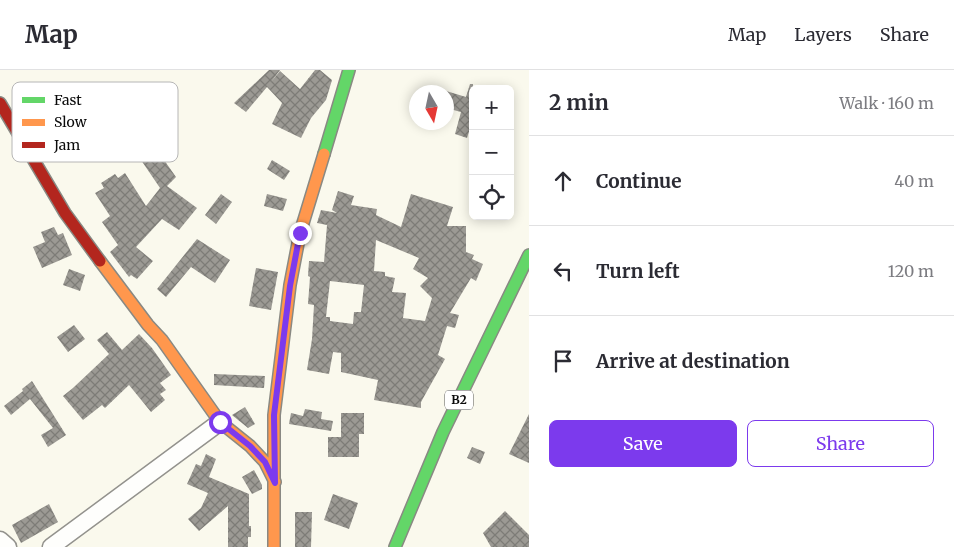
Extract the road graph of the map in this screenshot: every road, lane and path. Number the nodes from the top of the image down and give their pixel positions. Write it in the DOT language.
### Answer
graph roads {
  1 [pos="349,70"];
  2 [pos="0,103"];
  3 [pos="12,123"];
  4 [pos="35,162"];
  5 [pos="529,255"];
  6 [pos="220,422"];
  7 [pos="275,483"];
  8 [pos="0,540"];
  9 [pos="8,547"];
  10 [pos="51,547"];
  11 [pos="274,547"];
  12 [pos="395,547"];
  1 -- 7 [label="main road"];
  2 -- 3 [label="main road"];
  4 -- 6 [label="main road"];
  5 -- 12 [label="main road, B2"];
  6 -- 7 [label="main road"];
  6 -- 10 [label="street"];
  7 -- 11 [label="main road"];
  8 -- 9 [label="street"];
}
